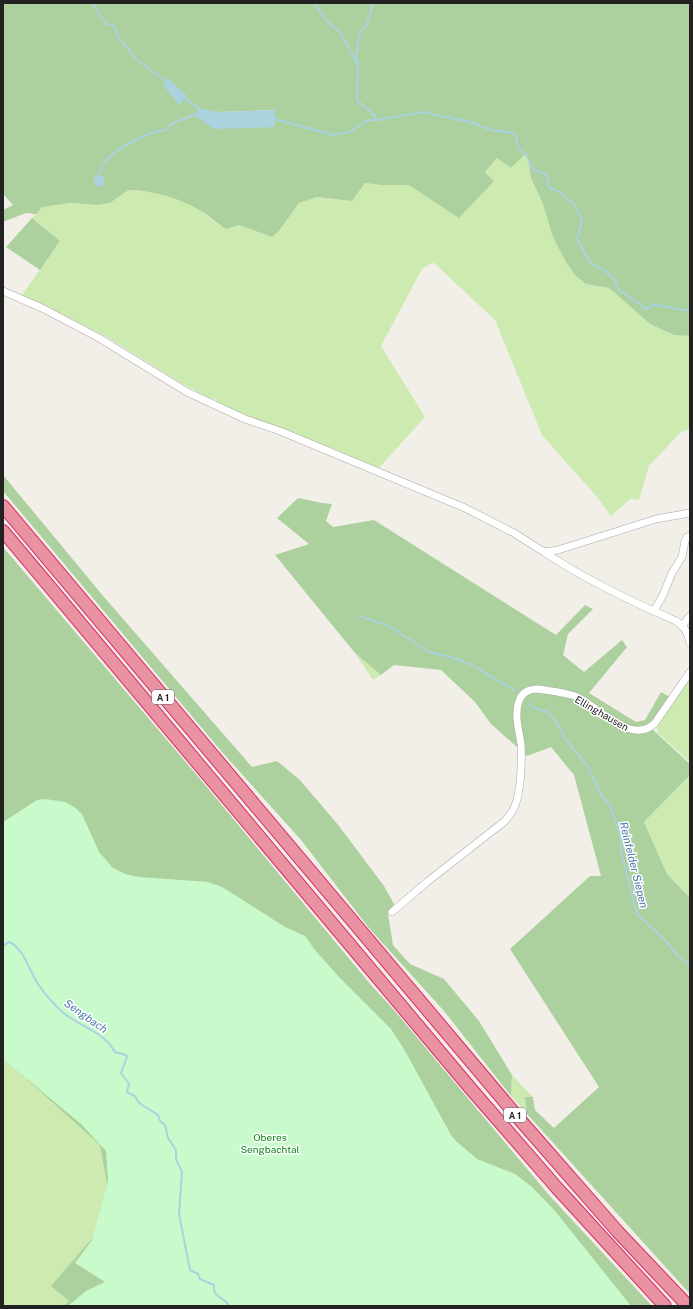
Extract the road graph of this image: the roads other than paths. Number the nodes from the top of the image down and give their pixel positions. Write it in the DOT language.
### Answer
graph roads {
  1 [pos="3,291"];
  2 [pos="3,506"];
  3 [pos="690,513"];
  4 [pos="3,530"];
  5 [pos="690,536"];
  6 [pos="544,552"];
  7 [pos="654,611"];
  8 [pos="690,616"];
  9 [pos="682,626"];
  10 [pos="690,643"];
  11 [pos="690,672"];
  12 [pos="392,912"];
  13 [pos="665,1306"];
  14 [pos="688,1306"];
  1 -- 6 [label="street"];
  2 -- 14 [label="highway, A 1"];
  3 -- 6 [label="street"];
  4 -- 13 [label="highway, A 1"];
  5 -- 7 [label="street"];
  6 -- 7 [label="street"];
  7 -- 9 [label="street"];
  8 -- 9 [label="street"];
  9 -- 10 [label="street"];
  11 -- 12 [label="street, Ellinghausen"];
}
